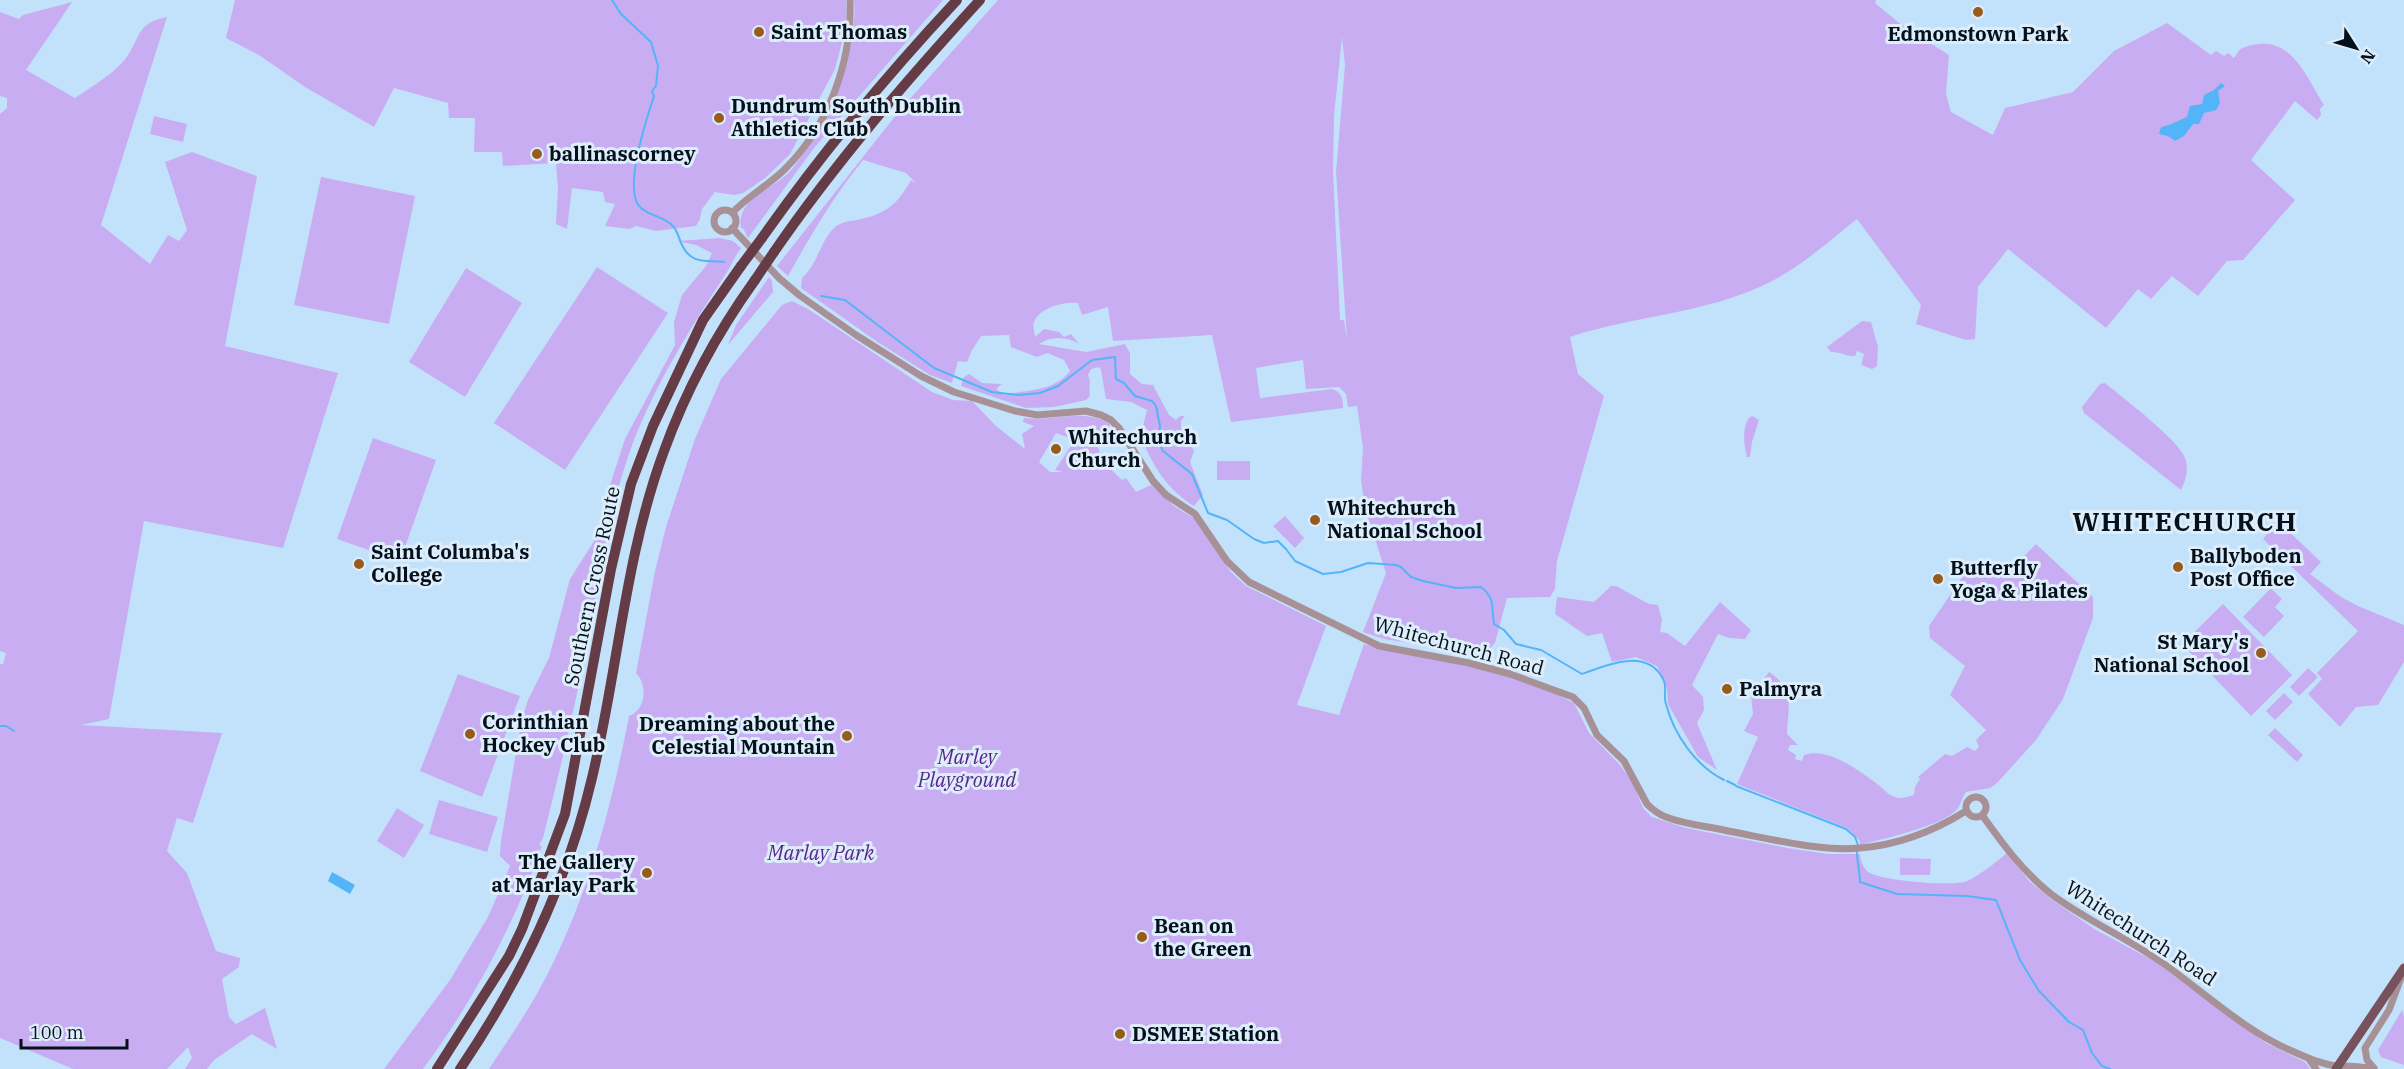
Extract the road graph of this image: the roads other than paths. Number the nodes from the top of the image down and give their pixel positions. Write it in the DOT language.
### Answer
graph roads {
  1 [pos="850,0"];
  2 [pos="957,0"];
  3 [pos="980,0"];
  4 [pos="732,213"];
  5 [pos="732,228"];
  6 [pos="1966,811"];
  7 [pos="1982,816"];
  8 [pos="2404,969"];
  9 [pos="2307,1057"];
  10 [pos="2338,1067"];
  11 [pos="437,1069"];
  12 [pos="460,1069"];
  13 [pos="2316,1069"];
  14 [pos="2373,1069"];
  1 -- 4 [label="street"];
  2 -- 11 [label="highway, Southern Cross Route, bridge"];
  3 -- 12 [label="highway, Southern Cross Route, bridge"];
  4 -- 5 [label="street"];
  4 -- 5 [label="street, Whitechurch Road"];
  5 -- 6 [label="street, Whitechurch Road"];
  6 -- 7 [label="street"];
  6 -- 7 [label="street, Whitechurch Road"];
  7 -- 9 [label="street, Whitechurch Road"];
  8 -- 10 [label="main road"];
  8 -- 14 [label="street"];
  9 -- 10 [label="street, Whitechurch Road"];
  9 -- 13 [label="street"];
  10 -- 14 [label="street, Whitechurch Road"];
}
